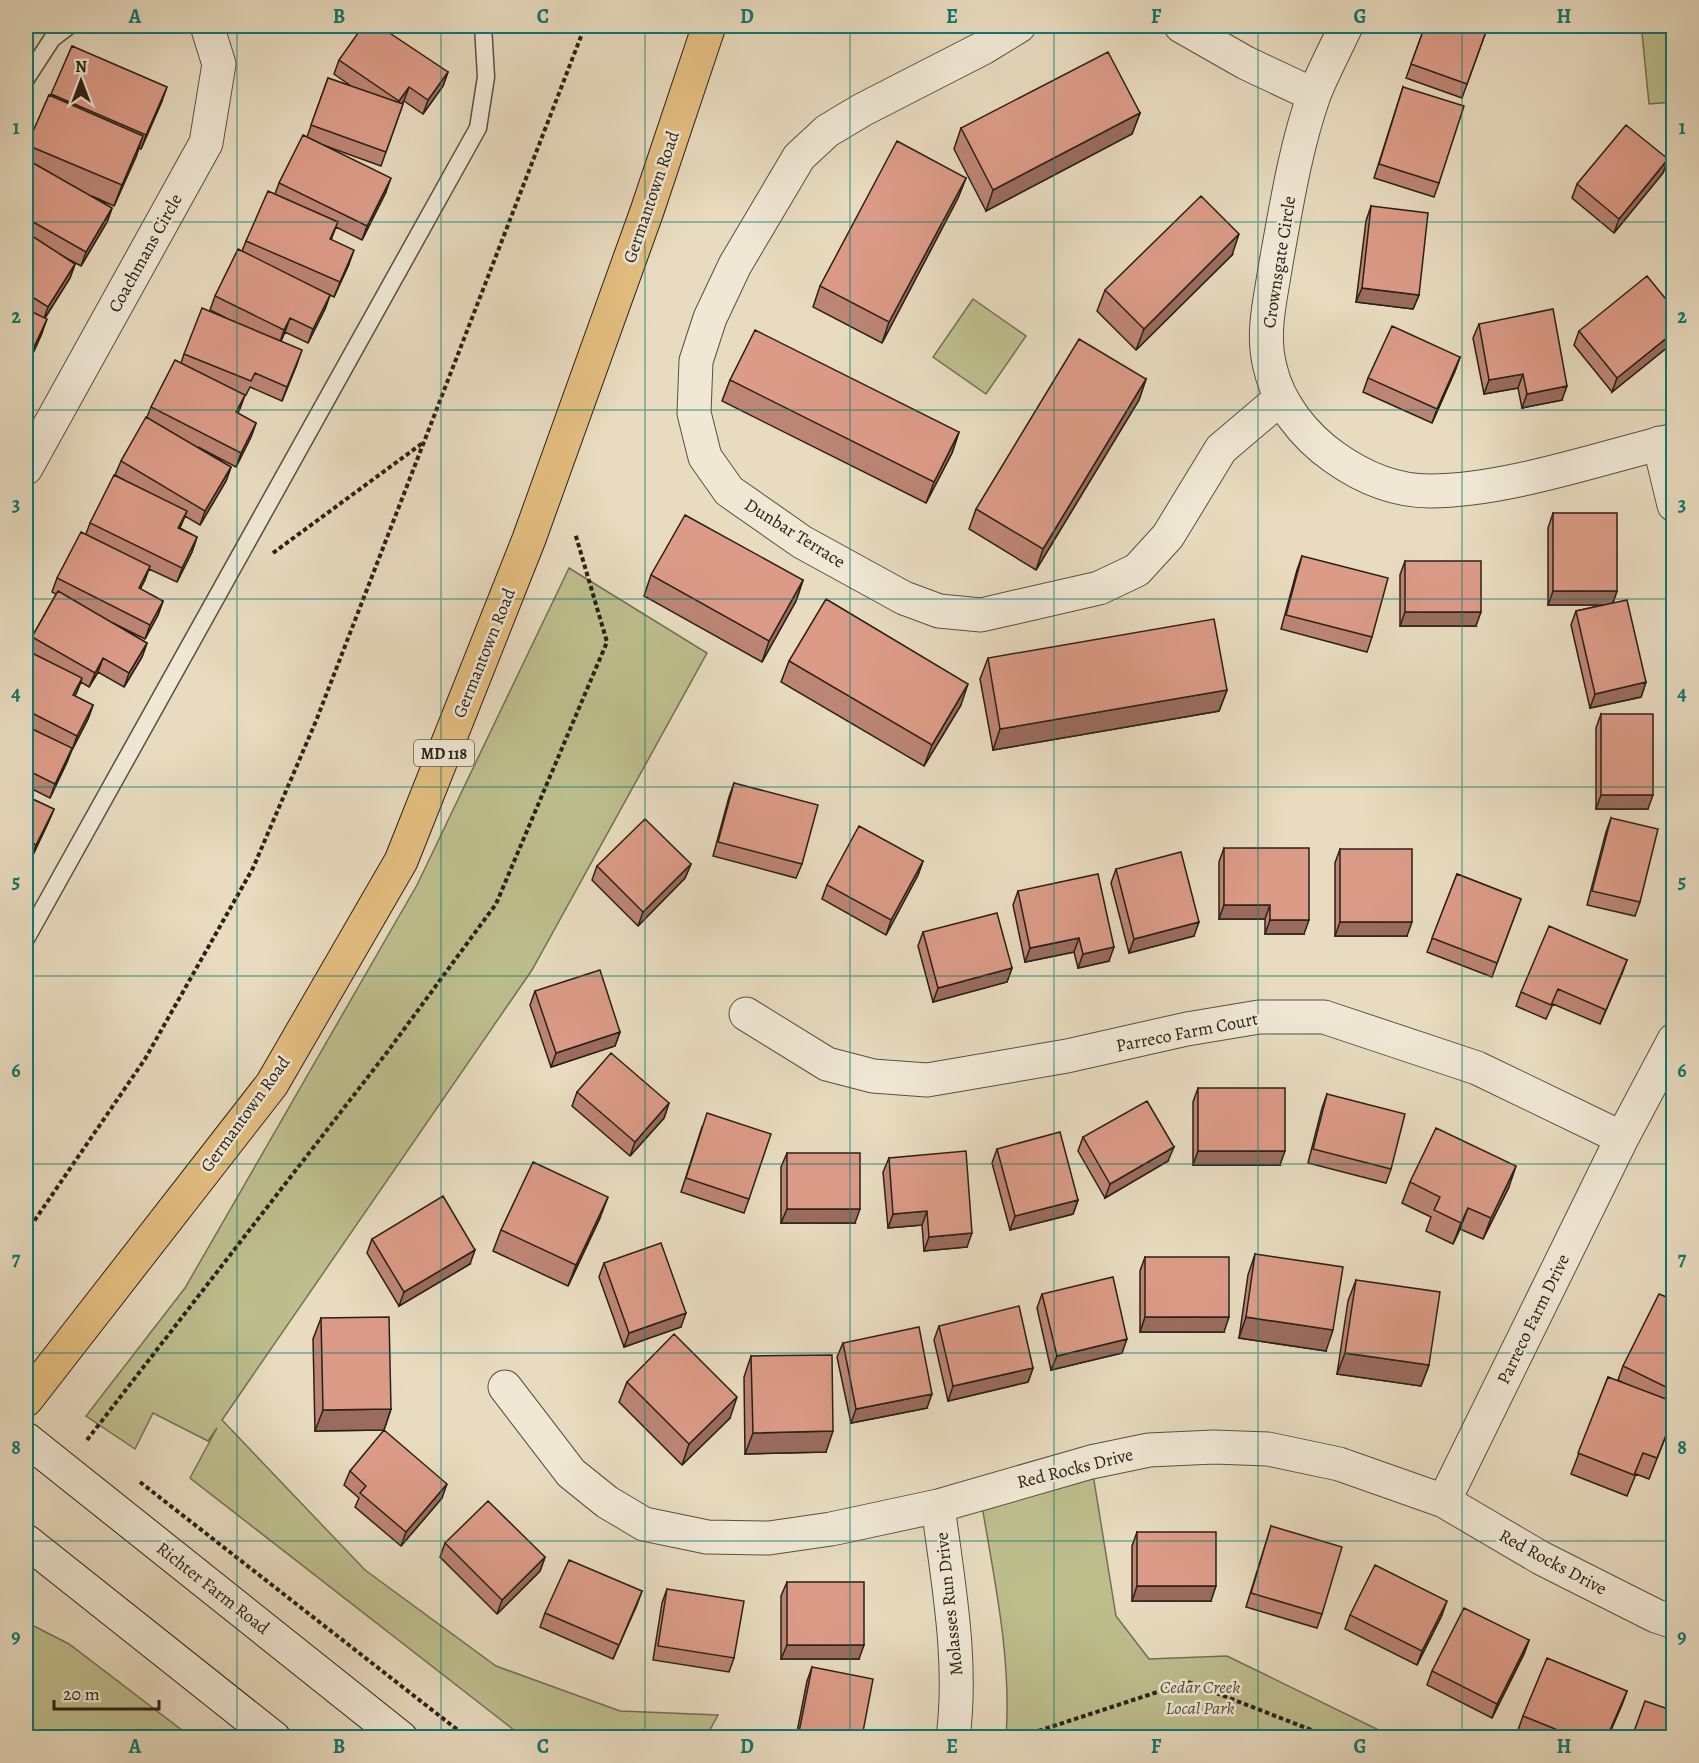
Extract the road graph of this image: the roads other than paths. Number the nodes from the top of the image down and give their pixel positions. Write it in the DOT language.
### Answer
graph roads {
  1 [pos="69,26"];
  2 [pos="207,26"];
  3 [pos="483,26"];
  4 [pos="709,26"];
  5 [pos="1019,26"];
  6 [pos="1181,26"];
  7 [pos="1346,26"];
  8 [pos="26,79"];
  9 [pos="1314,95"];
  10 [pos="1281,398"];
  11 [pos="1666,442"];
  12 [pos="26,468"];
  13 [pos="1674,505"];
  14 [pos="26,939"];
  15 [pos="746,1014"];
  16 [pos="1674,1040"];
  17 [pos="1622,1138"];
  18 [pos="505,1387"];
  19 [pos="26,1400"];
  20 [pos="26,1438"];
  21 [pos="1444,1501"];
  22 [pos="938,1506"];
  23 [pos="26,1541"];
  24 [pos="1674,1622"];
  25 [pos="274,1737"];
  26 [pos="401,1737"];
  27 [pos="953,1737"];
  1 -- 8 [label="lane"];
  2 -- 12 [label="street, Coachmans Circle"];
  3 -- 14 [label="lane"];
  4 -- 19 [label="main road, Germantown Road / MD 118"];
  5 -- 10 [label="street, Dunbar Terrace"];
  6 -- 9 [label="street"];
  7 -- 9 [label="street, Crownsgate Circle"];
  9 -- 10 [label="street, Crownsgate Circle"];
  10 -- 11 [label="street, Crownsgate Circle"];
  11 -- 13 [label="street"];
  15 -- 17 [label="street, Parreco Farm Court"];
  16 -- 17 [label="street, Parreco Farm Drive"];
  17 -- 21 [label="street, Parreco Farm Drive"];
  18 -- 22 [label="street, Red Rocks Drive"];
  20 -- 26 [label="street, Richter Farm Road"];
  21 -- 22 [label="street, Red Rocks Drive"];
  21 -- 24 [label="street, Red Rocks Drive"];
  22 -- 27 [label="street, Molasses Run Drive"];
  23 -- 25 [label="street"];
}
